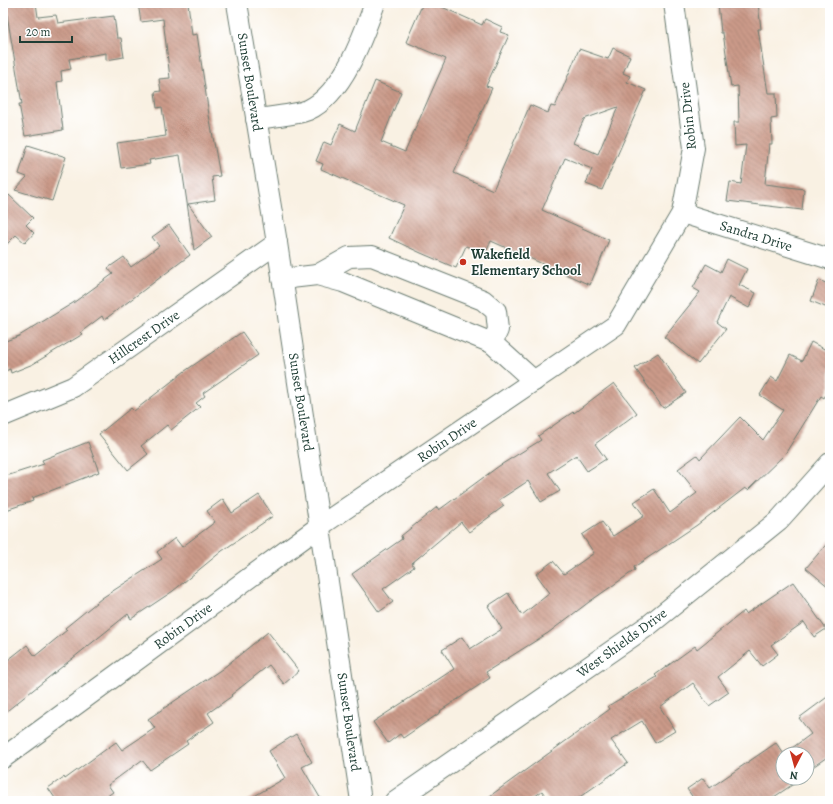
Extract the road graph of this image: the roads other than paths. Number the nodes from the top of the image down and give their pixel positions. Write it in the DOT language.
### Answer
graph roads {
  1 [pos="237,3"];
  2 [pos="375,3"];
  3 [pos="674,3"];
  4 [pos="256,120"];
  5 [pos="682,213"];
  6 [pos="277,243"];
  7 [pos="830,259"];
  8 [pos="317,275"];
  9 [pos="282,278"];
  10 [pos="492,343"];
  11 [pos="534,381"];
  12 [pos="3,416"];
  13 [pos="830,463"];
  14 [pos="320,526"];
  15 [pos="3,758"];
  16 [pos="361,801"];
  17 [pos="395,801"];
  1 -- 4 [label="street, Sunset Boulevard"];
  2 -- 4 [label="street"];
  3 -- 5 [label="street, Robin Drive"];
  4 -- 6 [label="street, Sunset Boulevard"];
  5 -- 7 [label="street, Sandra Drive"];
  5 -- 11 [label="street, Robin Drive"];
  6 -- 9 [label="street, Sunset Boulevard"];
  6 -- 12 [label="street, Hillcrest Drive"];
  8 -- 9 [label="street"];
  8 -- 10 [label="street"];
  8 -- 10 [label="street"];
  9 -- 14 [label="street, Sunset Boulevard"];
  10 -- 11 [label="street"];
  11 -- 14 [label="street, Robin Drive"];
  13 -- 17 [label="street, West Shields Drive"];
  14 -- 15 [label="street, Robin Drive"];
  14 -- 16 [label="street, Sunset Boulevard"];
}
